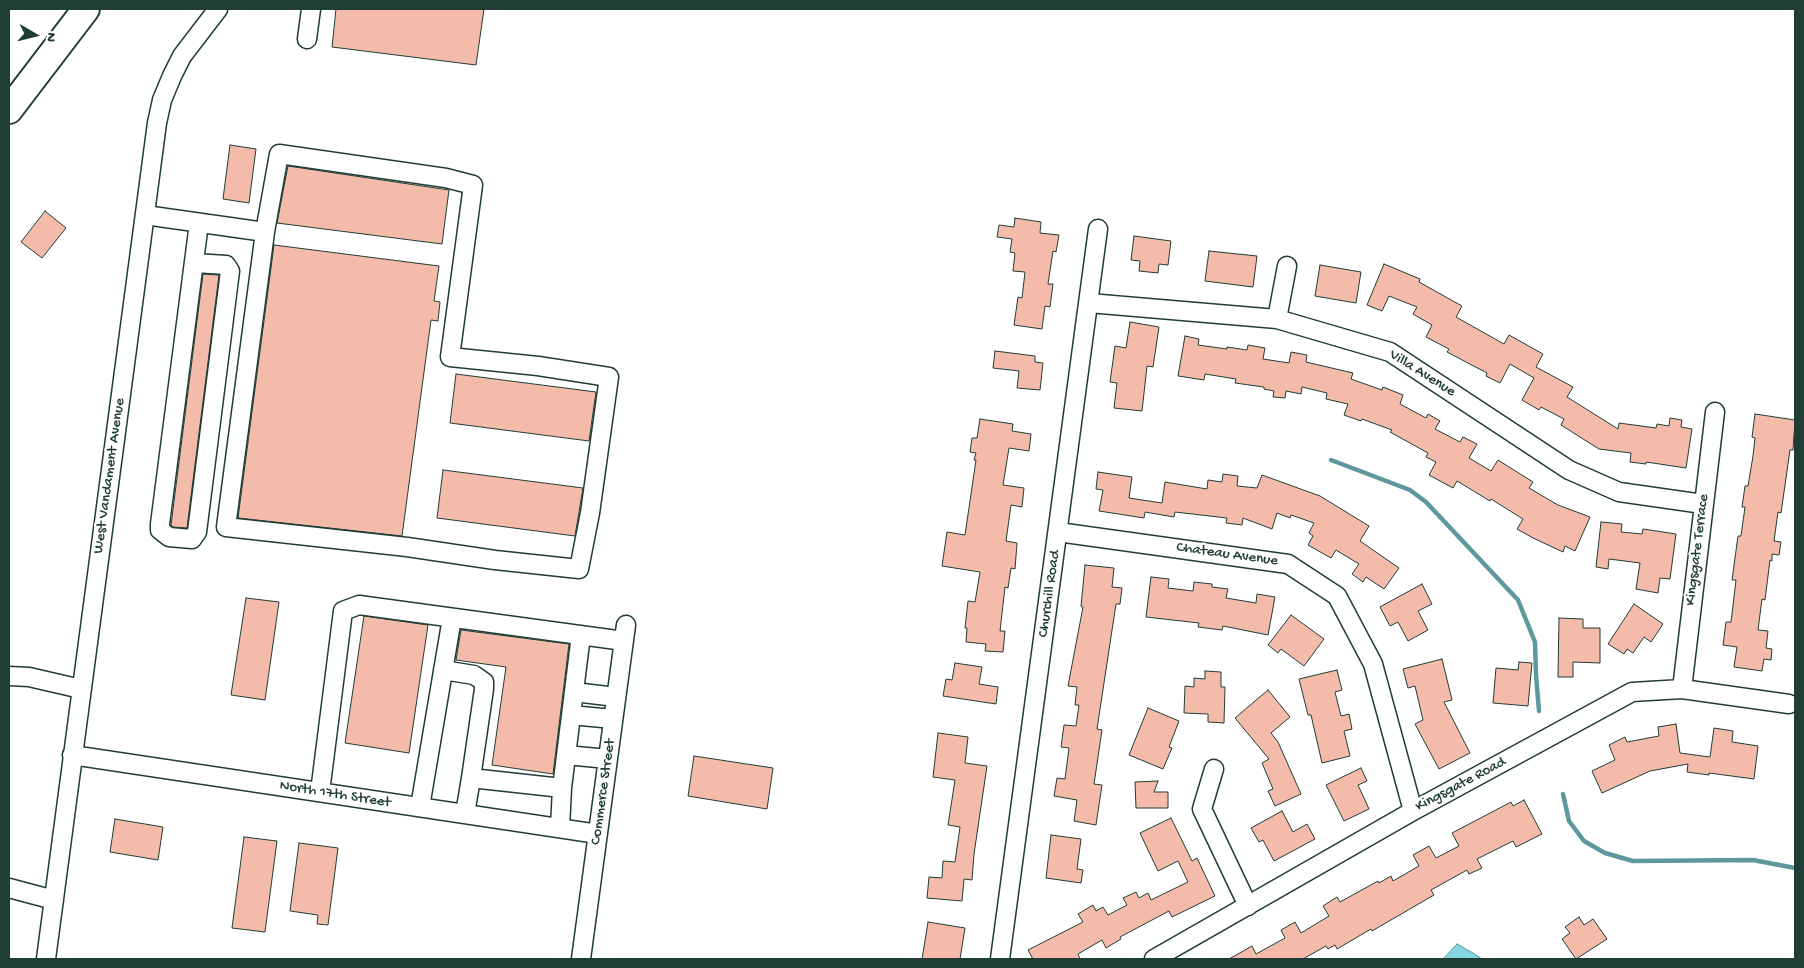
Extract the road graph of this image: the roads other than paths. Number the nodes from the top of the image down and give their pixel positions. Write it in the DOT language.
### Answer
graph roads {
  1 [pos="86,9"];
  2 [pos="218,9"];
  3 [pos="311,9"];
  4 [pos="307,39"];
  5 [pos="9,110"];
  6 [pos="145,216"];
  7 [pos="200,223"];
  8 [pos="1098,229"];
  9 [pos="265,232"];
  10 [pos="195,263"];
  11 [pos="1287,266"];
  12 [pos="1088,303"];
  13 [pos="1277,319"];
  14 [pos="1716,412"];
  15 [pos="1703,504"];
  16 [pos="1058,532"];
  17 [pos="452,618"];
  18 [pos="581,635"];
  19 [pos="443,670"];
  20 [pos="9,676"];
  21 [pos="81,689"];
  22 [pos="1682,689"];
  23 [pos="574,692"];
  24 [pos="616,697"];
  25 [pos="1789,704"];
  26 [pos="571,715"];
  27 [pos="613,719"];
  28 [pos="72,755"];
  29 [pos="566,755"];
  30 [pos="608,759"];
  31 [pos="1214,769"];
  32 [pos="471,778"];
  33 [pos="562,788"];
  34 [pos="320,792"];
  35 [pos="420,807"];
  36 [pos="1413,811"];
  37 [pos="466,814"];
  38 [pos="560,828"];
  39 [pos="598,834"];
  40 [pos="9,888"];
  41 [pos="54,900"];
  42 [pos="1248,906"];
  43 [pos="46,959"];
  44 [pos="581,959"];
  45 [pos="1000,959"];
  46 [pos="1154,959"];
  1 -- 5 [label="highway"];
  2 -- 6 [label="street, West Vandament Avenue"];
  3 -- 4 [label="street"];
  6 -- 7 [label="street"];
  6 -- 21 [label="street, West Vandament Avenue"];
  7 -- 9 [label="street"];
  7 -- 10 [label="street"];
  8 -- 12 [label="street, Churchill Road"];
  9 -- 9 [label="street"];
  10 -- 10 [label="street"];
  11 -- 13 [label="street"];
  12 -- 13 [label="street, Villa Avenue"];
  12 -- 16 [label="street, Churchill Road"];
  13 -- 15 [label="street, Villa Avenue"];
  14 -- 15 [label="street, Kingsgate Terrace"];
  15 -- 22 [label="street, Kingsgate Terrace"];
  16 -- 36 [label="street, Chateau Avenue"];
  16 -- 45 [label="street, Churchill Road"];
  17 -- 18 [label="street"];
  17 -- 19 [label="street"];
  17 -- 34 [label="street"];
  18 -- 23 [label="street"];
  18 -- 24 [label="street, Commerce Street"];
  19 -- 32 [label="street"];
  19 -- 35 [label="street"];
  20 -- 21 [label="street"];
  21 -- 28 [label="street, West Vandament Avenue"];
  22 -- 25 [label="street, Kingsgate Road"];
  22 -- 36 [label="street, Kingsgate Road"];
  23 -- 24 [label="street"];
  23 -- 26 [label="street"];
  24 -- 27 [label="street, Commerce Street"];
  26 -- 27 [label="street"];
  26 -- 29 [label="street"];
  27 -- 30 [label="street, Commerce Street"];
  28 -- 34 [label="street, North 17th Street"];
  28 -- 41 [label="street, West Vandament Avenue"];
  29 -- 30 [label="street"];
  29 -- 33 [label="street"];
  30 -- 39 [label="street, Commerce Street"];
  31 -- 42 [label="street"];
  32 -- 33 [label="street"];
  32 -- 37 [label="street"];
  33 -- 38 [label="street"];
  34 -- 35 [label="street, North 17th Street"];
  35 -- 37 [label="street, North 17th Street"];
  36 -- 42 [label="street, Kingsgate Road"];
  37 -- 38 [label="street, North 17th Street"];
  38 -- 39 [label="street, North 17th Street"];
  39 -- 44 [label="street, Commerce Street"];
  40 -- 41 [label="street"];
  41 -- 43 [label="street, West Vandament Avenue"];
  42 -- 46 [label="street, Kingsgate Road"];
}
